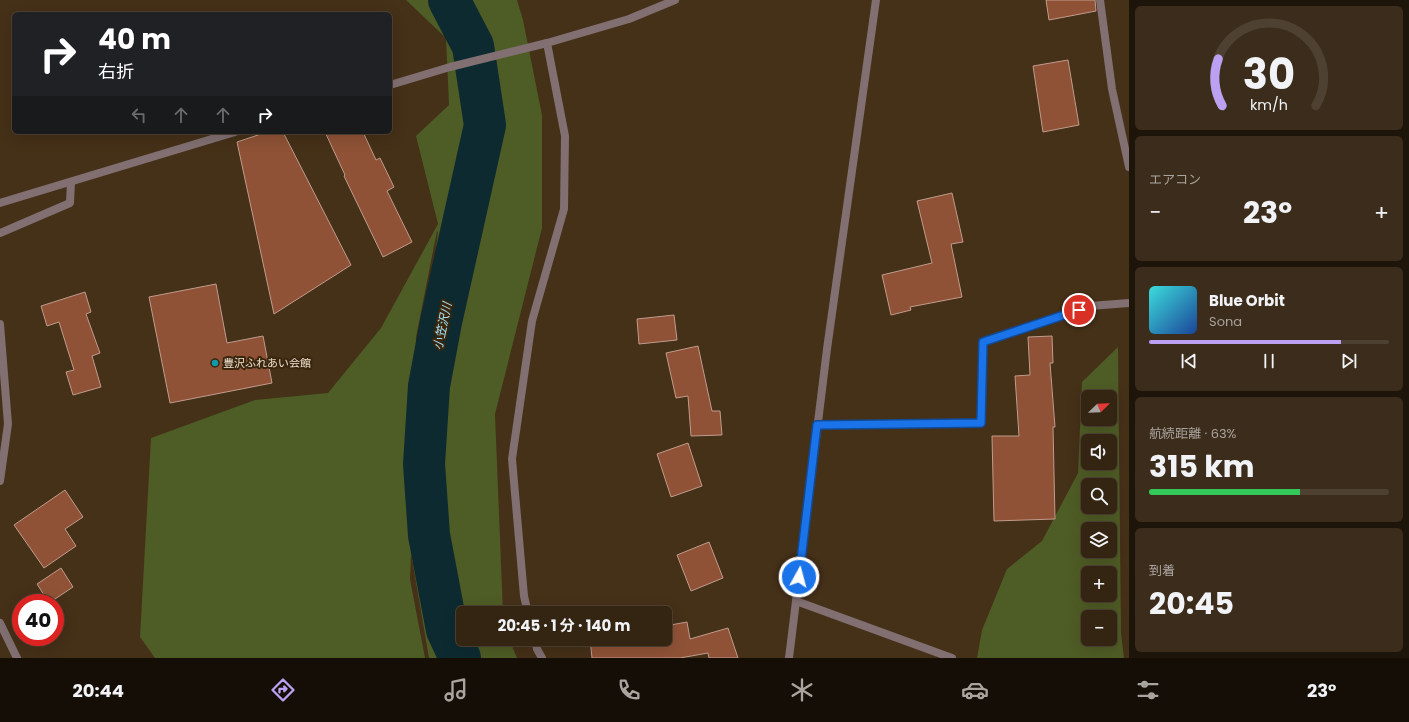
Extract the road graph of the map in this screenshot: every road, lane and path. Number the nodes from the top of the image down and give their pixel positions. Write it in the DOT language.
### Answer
graph roads {
  1 [pos="675,0"];
  2 [pos="876,0"];
  3 [pos="1100,0"];
  4 [pos="547,43"];
  5 [pos="392,84"];
  6 [pos="228,134"];
  7 [pos="1129,167"];
  8 [pos="71,182"];
  9 [pos="0,203"];
  10 [pos="0,233"];
  11 [pos="1129,303"];
  12 [pos="0,324"];
  13 [pos="817,425"];
  14 [pos="0,481"];
  15 [pos="796,601"];
  16 [pos="526,606"];
  17 [pos="0,623"];
  18 [pos="536,646"];
  19 [pos="17,658"];
  20 [pos="542,658"];
  21 [pos="789,658"];
  22 [pos="952,658"];
  1 -- 4 [label="street"];
  2 -- 13 [label="street"];
  3 -- 7 [label="street"];
  4 -- 5 [label="street"];
  4 -- 16 [label="street"];
  6 -- 8 [label="street"];
  8 -- 9 [label="street"];
  8 -- 10 [label="street"];
  11 -- 13 [label="street"];
  12 -- 14 [label="street"];
  13 -- 15 [label="street"];
  15 -- 21 [label="street"];
  15 -- 22 [label="street"];
  17 -- 19 [label="street"];
  18 -- 20 [label="street"];
}
